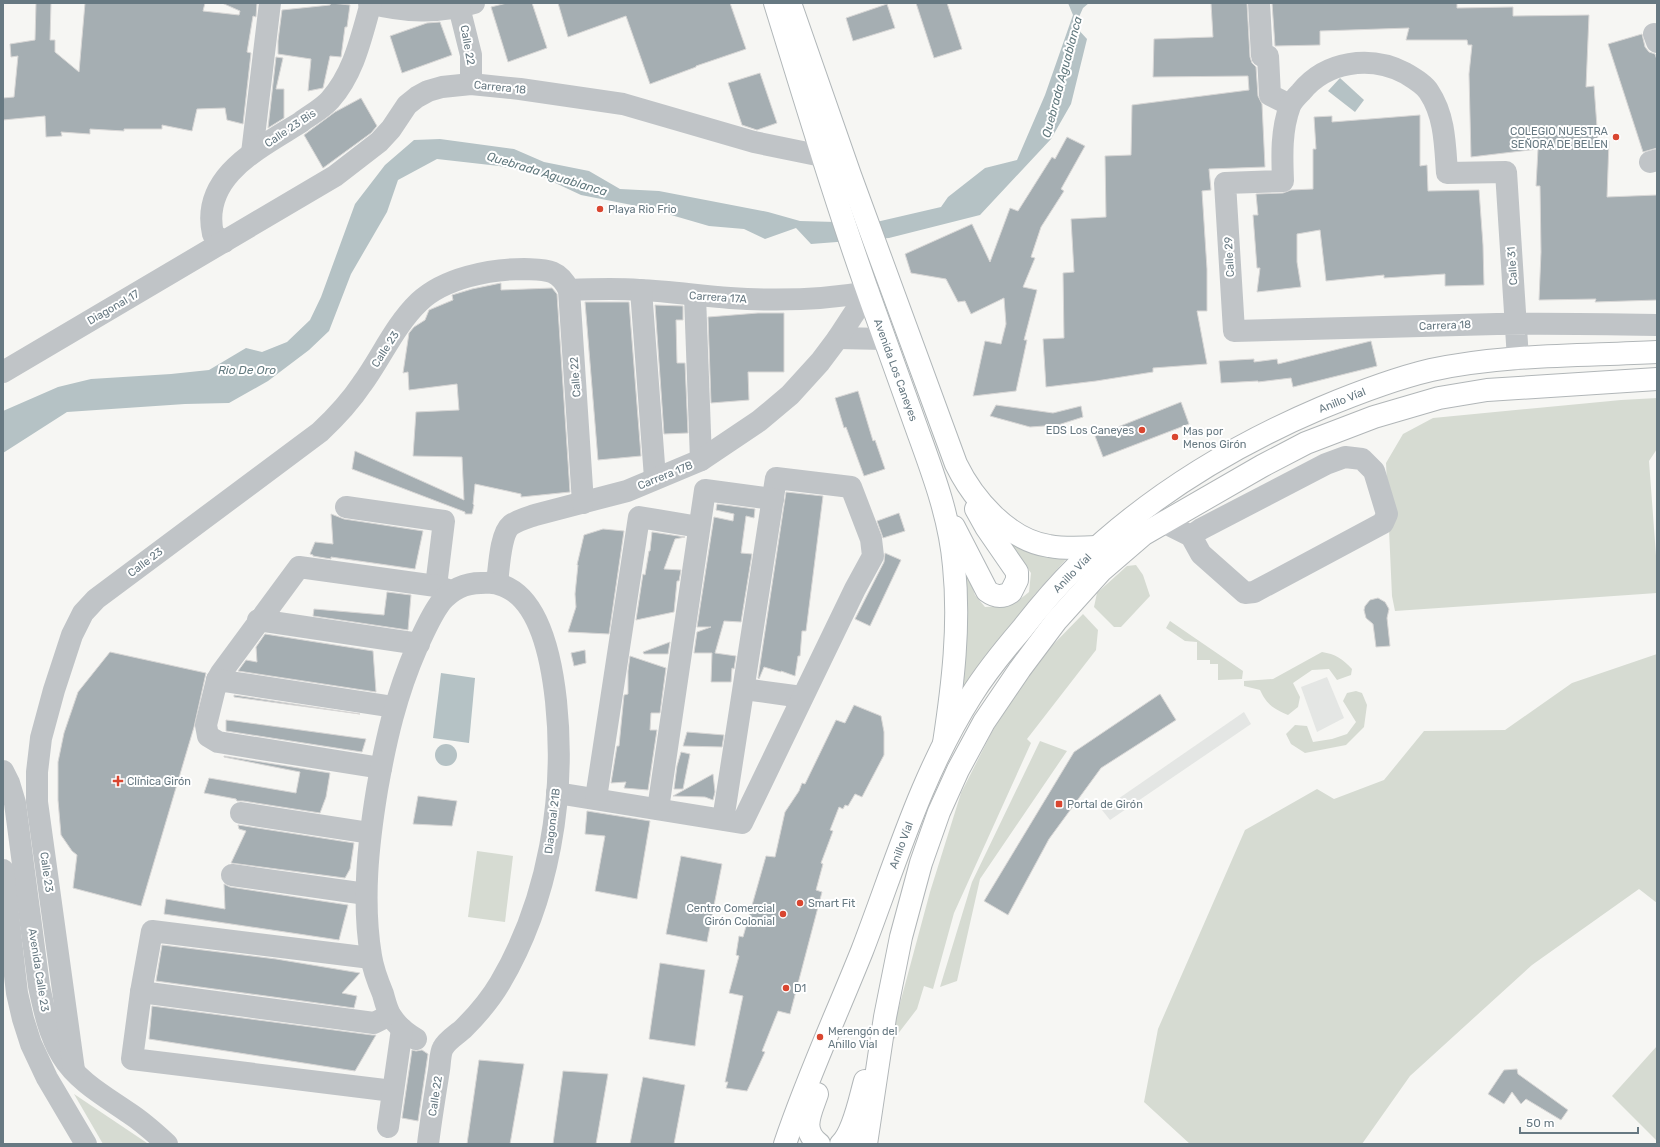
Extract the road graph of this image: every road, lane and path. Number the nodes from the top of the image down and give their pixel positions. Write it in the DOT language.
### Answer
graph roads {
  1 [pos="270,3"];
  2 [pos="370,3"];
  3 [pos="775,3"];
  4 [pos="790,3"];
  5 [pos="1259,3"];
  6 [pos="466,5"];
  7 [pos="471,84"];
  8 [pos="1290,105"];
  9 [pos="252,153"];
  10 [pos="822,156"];
  11 [pos="840,178"];
  12 [pos="224,242"];
  13 [pos="569,290"];
  14 [pos="641,290"];
  15 [pos="868,292"];
  16 [pos="695,296"];
  17 [pos="1515,323"];
  18 [pos="1657,325"];
  19 [pos="1234,331"];
  20 [pos="838,338"];
  21 [pos="884,339"];
  22 [pos="1657,352"];
  23 [pos="1518,359"];
  24 [pos="3,372"];
  25 [pos="1657,379"];
  26 [pos="701,460"];
  27 [pos="581,465"];
  28 [pos="655,478"];
  29 [pos="964,481"];
  30 [pos="607,496"];
  31 [pos="773,499"];
  32 [pos="583,503"];
  33 [pos="346,507"];
  34 [pos="945,512"];
  35 [pos="1163,522"];
  36 [pos="699,527"];
  37 [pos="1191,536"];
  38 [pos="1097,547"];
  39 [pos="497,583"];
  40 [pos="444,588"];
  41 [pos="258,620"];
  42 [pos="418,644"];
  43 [pos="217,680"];
  44 [pos="744,689"];
  45 [pos="802,697"];
  46 [pos="394,707"];
  47 [pos="943,746"];
  48 [pos="381,768"];
  49 [pos="3,771"];
  50 [pos="557,793"];
  51 [pos="596,798"];
  52 [pos="658,809"];
  53 [pos="241,813"];
  54 [pos="723,820"];
  55 [pos="370,833"];
  56 [pos="3,870"];
  57 [pos="232,875"];
  58 [pos="366,894"];
  59 [pos="372,958"];
  60 [pos="141,992"];
  61 [pos="839,1003"];
  62 [pos="885,1017"];
  63 [pos="402,1028"];
  64 [pos="442,1048"];
  65 [pos="74,1070"];
  66 [pos="393,1092"];
  67 [pos="388,1126"];
  68 [pos="86,1144"];
  69 [pos="167,1144"];
  70 [pos="428,1144"];
  71 [pos="785,1144"];
  72 [pos="819,1144"];
  73 [pos="841,1144"];
  74 [pos="866,1144"];
  1 -- 9 [label="street"];
  2 -- 6 [label="street"];
  2 -- 9 [label="street, Calle 23 Bis"];
  3 -- 10 [label="main road, Avenida Los Caneyes"];
  4 -- 11 [label="main road, Avenida Los Caneyes"];
  5 -- 8 [label="street"];
  6 -- 7 [label="street, Calle 22"];
  7 -- 10 [label="street, Carrera 18"];
  7 -- 12 [label="street, Carrera 18"];
  8 -- 17 [label="street, Calle 31"];
  8 -- 19 [label="street, Calle 29"];
  9 -- 12 [label="street, Calle 23 Bis"];
  10 -- 11 [label="main road, Avenida Los Caneyes"];
  11 -- 15 [label="main road, Avenida Los Caneyes"];
  11 -- 29 [label="main road, Avenida Los Caneyes"];
  12 -- 24 [label="street, Diagonal 17"];
  13 -- 14 [label="street, Carrera 17A"];
  13 -- 27 [label="street, Calle 22"];
  13 -- 65 [label="street, Calle 23"];
  14 -- 16 [label="street, Carrera 17A"];
  14 -- 28 [label="street"];
  15 -- 16 [label="street, Carrera 17A"];
  15 -- 20 [label="street, Carrera 17B"];
  15 -- 21 [label="main road, Avenida Los Caneyes"];
  16 -- 26 [label="street"];
  17 -- 18 [label="street, Carrera 18"];
  17 -- 19 [label="street, Carrera 18"];
  17 -- 23 [label="street, Calle 31"];
  20 -- 21 [label="street"];
  20 -- 26 [label="street, Carrera 17B"];
  21 -- 34 [label="main road, Avenida Los Caneyes"];
  22 -- 23 [label="main road, Anillo Víal"];
  23 -- 38 [label="main road, Anillo Víal"];
  25 -- 35 [label="main road, Anillo Víal"];
  26 -- 28 [label="street, Carrera 17B"];
  27 -- 30 [label="street"];
  27 -- 32 [label="street, Calle 22"];
  28 -- 30 [label="street, Carrera 17B"];
  29 -- 34 [label="main road"];
  29 -- 38 [label="main road, Avenida Los Caneyes"];
  30 -- 32 [label="street, Carrera 17B"];
  31 -- 36 [label="street"];
  31 -- 44 [label="street"];
  31 -- 45 [label="street"];
  32 -- 39 [label="street, Carrera 17B"];
  33 -- 40 [label="street"];
  34 -- 47 [label="main road, Avenida Los Caneyes"];
  35 -- 37 [label="street"];
  35 -- 62 [label="main road, Anillo Víal"];
  36 -- 51 [label="street"];
  36 -- 52 [label="street"];
  37 -- 37 [label="street"];
  38 -- 47 [label="main road, Anillo Víal"];
  39 -- 40 [label="street"];
  39 -- 50 [label="street, Diagonal 21B"];
  40 -- 41 [label="street"];
  40 -- 42 [label="street"];
  41 -- 42 [label="street"];
  41 -- 43 [label="street"];
  42 -- 46 [label="street"];
  43 -- 46 [label="street"];
  43 -- 48 [label="street"];
  44 -- 45 [label="street"];
  44 -- 54 [label="street"];
  45 -- 54 [label="street"];
  46 -- 48 [label="street"];
  47 -- 61 [label="main road, Anillo Víal"];
  48 -- 55 [label="street"];
  49 -- 65 [label="street, Avenida Calle 23"];
  50 -- 51 [label="street"];
  50 -- 64 [label="street, Diagonal 21B"];
  51 -- 52 [label="street"];
  52 -- 54 [label="street"];
  53 -- 55 [label="street"];
  55 -- 58 [label="street"];
  56 -- 68 [label="street, Avenida Calle 23"];
  57 -- 58 [label="street"];
  58 -- 59 [label="street"];
  59 -- 60 [label="street"];
  59 -- 63 [label="street"];
  60 -- 63 [label="street"];
  60 -- 66 [label="street"];
  61 -- 71 [label="main road, Anillo Víal"];
  61 -- 72 [label="main road"];
  62 -- 73 [label="main road"];
  62 -- 74 [label="main road, Anillo Víal"];
  63 -- 66 [label="street"];
  64 -- 70 [label="street, Calle 22"];
  65 -- 69 [label="street, Avenida Calle 23"];
  66 -- 67 [label="street"];
}
